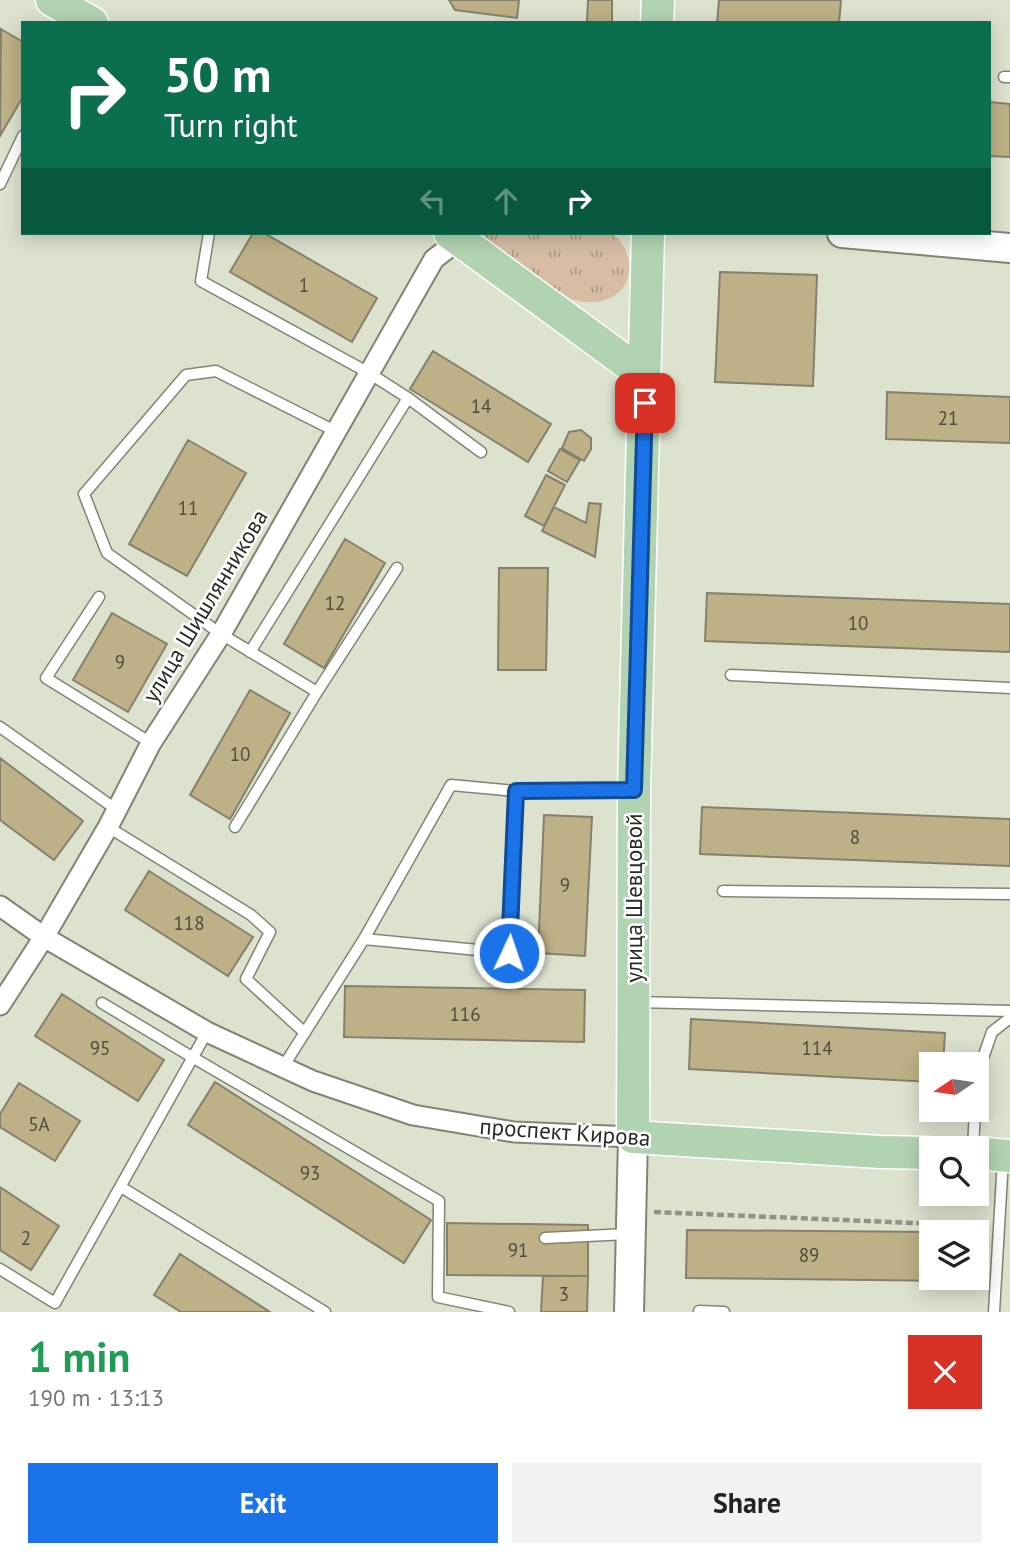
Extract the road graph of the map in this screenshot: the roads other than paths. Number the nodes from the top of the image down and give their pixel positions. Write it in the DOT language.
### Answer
graph roads {
  1 [pos="52,0"];
  2 [pos="658,0"];
  3 [pos="89,21"];
  4 [pos="657,21"];
  5 [pos="21,140"];
  6 [pos="0,184"];
  7 [pos="209,235"];
  8 [pos="648,235"];
  9 [pos="864,235"];
  10 [pos="454,236"];
  11 [pos="1010,248"];
  12 [pos="369,373"];
  13 [pos="646,376"];
  14 [pos="408,398"];
  15 [pos="335,431"];
  16 [pos="481,452"];
  17 [pos="397,568"];
  18 [pos="99,597"];
  19 [pos="221,635"];
  20 [pos="250,652"];
  21 [pos="731,675"];
  22 [pos="1010,688"];
  23 [pos="317,692"];
  24 [pos="0,727"];
  25 [pos="151,743"];
  26 [pos="634,790"];
  27 [pos="516,791"];
  28 [pos="113,819"];
  29 [pos="235,827"];
  30 [pos="723,891"];
  31 [pos="1010,894"];
  32 [pos="0,906"];
  33 [pos="44,937"];
  34 [pos="364,939"];
  35 [pos="635,1002"];
  36 [pos="102,1003"];
  37 [pos="0,1005"];
  38 [pos="1010,1011"];
  39 [pos="1010,1018"];
  40 [pos="207,1032"];
  41 [pos="305,1033"];
  42 [pos="985,1052"];
  43 [pos="192,1057"];
  44 [pos="283,1067"];
  45 [pos="633,1137"];
  46 [pos="919,1153"];
  47 [pos="997,1155"];
  48 [pos="121,1186"];
  49 [pos="632,1222"];
  50 [pos="545,1238"];
  51 [pos="0,1269"];
  52 [pos="699,1311"];
  53 [pos="324,1312"];
  54 [pos="509,1312"];
  55 [pos="629,1312"];
  56 [pos="724,1312"];
  57 [pos="994,1312"];
  1 -- 3 [label="main road"];
  2 -- 4 [label="main road"];
  5 -- 6 [label="lane"];
  7 -- 12 [label="lane"];
  8 -- 13 [label="main road, улица Шевцовой"];
  9 -- 11 [label="street"];
  10 -- 12 [label="street, улица Шишлянникова"];
  10 -- 13 [label="main road"];
  12 -- 14 [label="lane"];
  12 -- 15 [label="street, улица Шишлянникова"];
  13 -- 26 [label="main road, улица Шевцовой"];
  14 -- 16 [label="lane"];
  14 -- 20 [label="lane"];
  15 -- 19 [label="street, улица Шишлянникова"];
  15 -- 19 [label="lane"];
  17 -- 23 [label="lane"];
  18 -- 25 [label="lane"];
  19 -- 20 [label="lane"];
  19 -- 25 [label="street, улица Шишлянникова"];
  20 -- 23 [label="lane"];
  21 -- 22 [label="lane"];
  23 -- 29 [label="lane"];
  24 -- 28 [label="lane"];
  25 -- 28 [label="street, улица Шишлянникова"];
  26 -- 27 [label="lane"];
  26 -- 35 [label="main road, улица Шевцовой"];
  27 -- 34 [label="lane"];
  27 -- 34 [label="lane"];
  28 -- 33 [label="street, улица Шишлянникова"];
  28 -- 41 [label="lane"];
  30 -- 31 [label="lane"];
  32 -- 33 [label="street, проспект Кирова"];
  33 -- 37 [label="street, улица Шишлянникова"];
  33 -- 40 [label="street, проспект Кирова"];
  34 -- 41 [label="lane"];
  35 -- 38 [label="lane"];
  35 -- 45 [label="main road, улица Шевцовой"];
  36 -- 43 [label="lane"];
  39 -- 42 [label="lane"];
  40 -- 43 [label="lane"];
  40 -- 44 [label="street, проспект Кирова"];
  41 -- 44 [label="lane"];
  43 -- 48 [label="lane"];
  43 -- 54 [label="lane"];
  44 -- 45 [label="street, проспект Кирова"];
  45 -- 46 [label="main road, проспект Кирова"];
  45 -- 49 [label="street, улица Шевцовой"];
  47 -- 57 [label="lane"];
  48 -- 51 [label="lane"];
  48 -- 53 [label="lane"];
  49 -- 50 [label="lane"];
  49 -- 55 [label="street, улица Шевцовой"];
  52 -- 56 [label="lane"];
}
